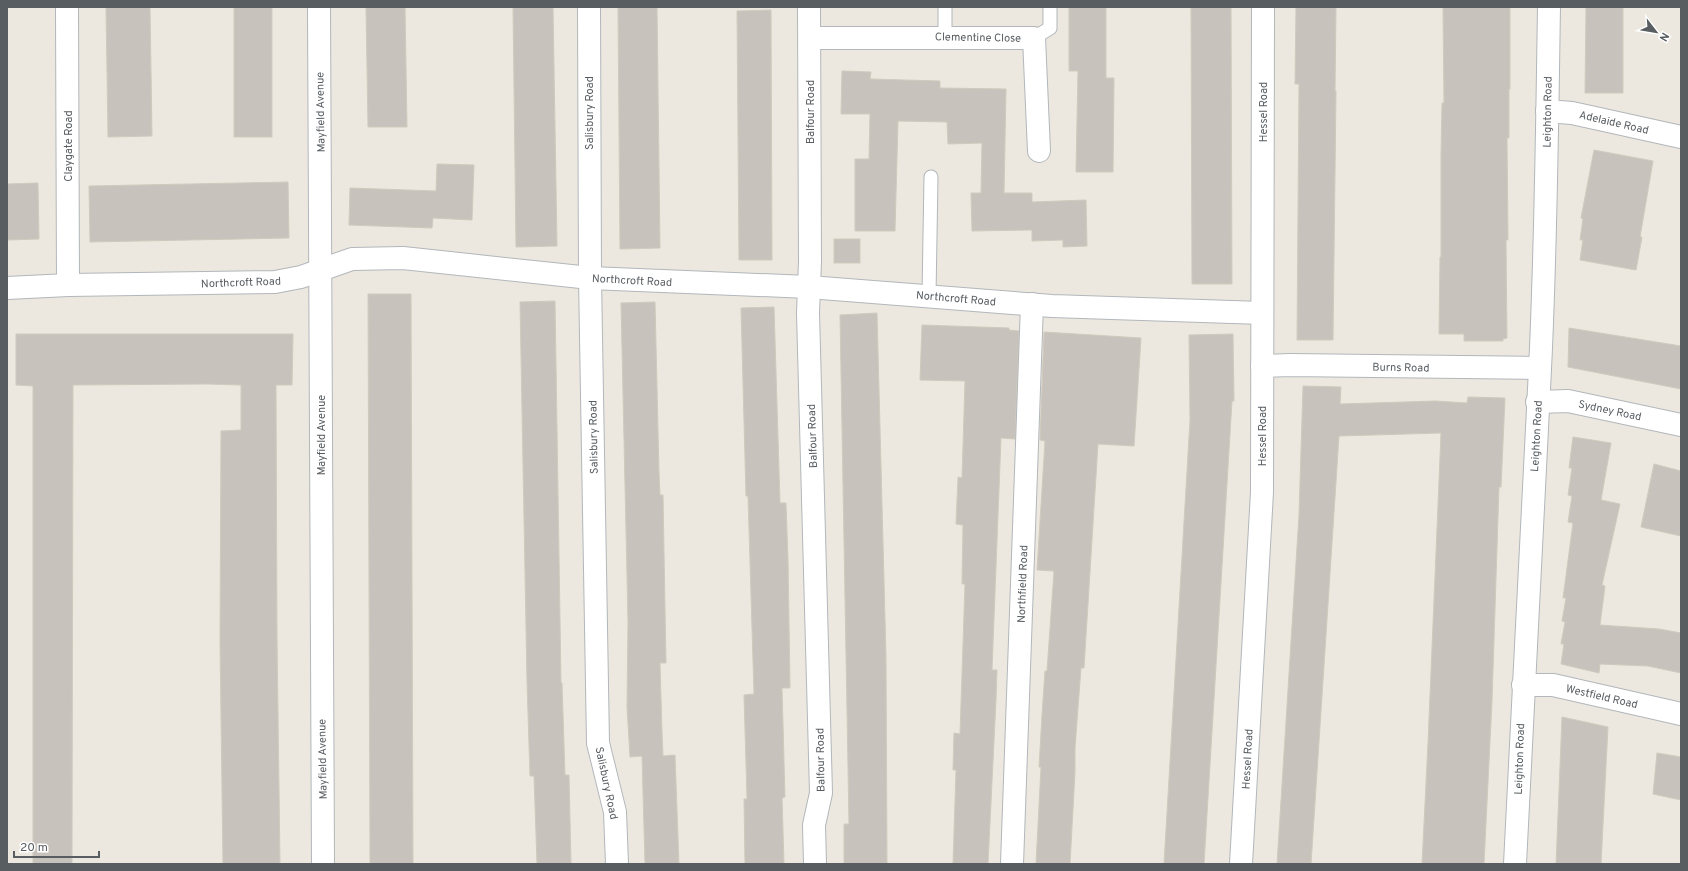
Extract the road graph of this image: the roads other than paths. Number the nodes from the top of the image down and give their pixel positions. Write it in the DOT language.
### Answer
graph roads {
  1 [pos="67,7"];
  2 [pos="319,7"];
  3 [pos="589,7"];
  4 [pos="809,7"];
  5 [pos="945,7"];
  6 [pos="1050,7"];
  7 [pos="1263,7"];
  8 [pos="1549,7"];
  9 [pos="945,37"];
  10 [pos="810,38"];
  11 [pos="1034,38"];
  12 [pos="1547,111"];
  13 [pos="1681,137"];
  14 [pos="1039,151"];
  15 [pos="931,177"];
  16 [pos="321,270"];
  17 [pos="590,278"];
  18 [pos="68,285"];
  19 [pos="809,287"];
  20 [pos="7,288"];
  21 [pos="930,296"];
  22 [pos="1032,304"];
  23 [pos="1262,313"];
  24 [pos="1262,366"];
  25 [pos="1540,368"];
  26 [pos="1538,402"];
  27 [pos="1681,425"];
  28 [pos="1523,685"];
  29 [pos="1681,714"];
  30 [pos="323,864"];
  31 [pos="617,864"];
  32 [pos="815,864"];
  33 [pos="1012,864"];
  34 [pos="1241,864"];
  35 [pos="1515,864"];
  1 -- 18 [label="street, Claygate Road"];
  2 -- 16 [label="street, Mayfield Avenue"];
  3 -- 17 [label="street, Salisbury Road"];
  4 -- 10 [label="street, Balfour Road"];
  5 -- 9 [label="lane"];
  6 -- 11 [label="lane"];
  7 -- 23 [label="street, Hessel Road"];
  8 -- 12 [label="street, Leighton Road"];
  9 -- 10 [label="street, Clementine Close"];
  9 -- 11 [label="street, Clementine Close"];
  10 -- 19 [label="street, Balfour Road"];
  11 -- 14 [label="street, Clementine Close"];
  12 -- 13 [label="street, Adelaide Road"];
  12 -- 25 [label="street, Leighton Road"];
  15 -- 21 [label="lane"];
  16 -- 17 [label="street, Northcroft Road"];
  16 -- 18 [label="street, Northcroft Road"];
  16 -- 30 [label="street, Mayfield Avenue"];
  17 -- 19 [label="street, Northcroft Road"];
  17 -- 31 [label="street, Salisbury Road"];
  18 -- 20 [label="street, Northcroft Road"];
  19 -- 21 [label="street, Northcroft Road"];
  19 -- 32 [label="street, Balfour Road"];
  21 -- 22 [label="street, Northcroft Road"];
  22 -- 23 [label="street, Northcroft Road"];
  22 -- 33 [label="street, Northfield Road"];
  23 -- 24 [label="street, Hessel Road"];
  24 -- 25 [label="street, Burns Road"];
  24 -- 34 [label="street, Hessel Road"];
  25 -- 26 [label="street, Leighton Road"];
  26 -- 27 [label="street, Sydney Road"];
  26 -- 28 [label="street, Leighton Road"];
  28 -- 29 [label="street, Westfield Road"];
  28 -- 35 [label="street, Leighton Road"];
}
